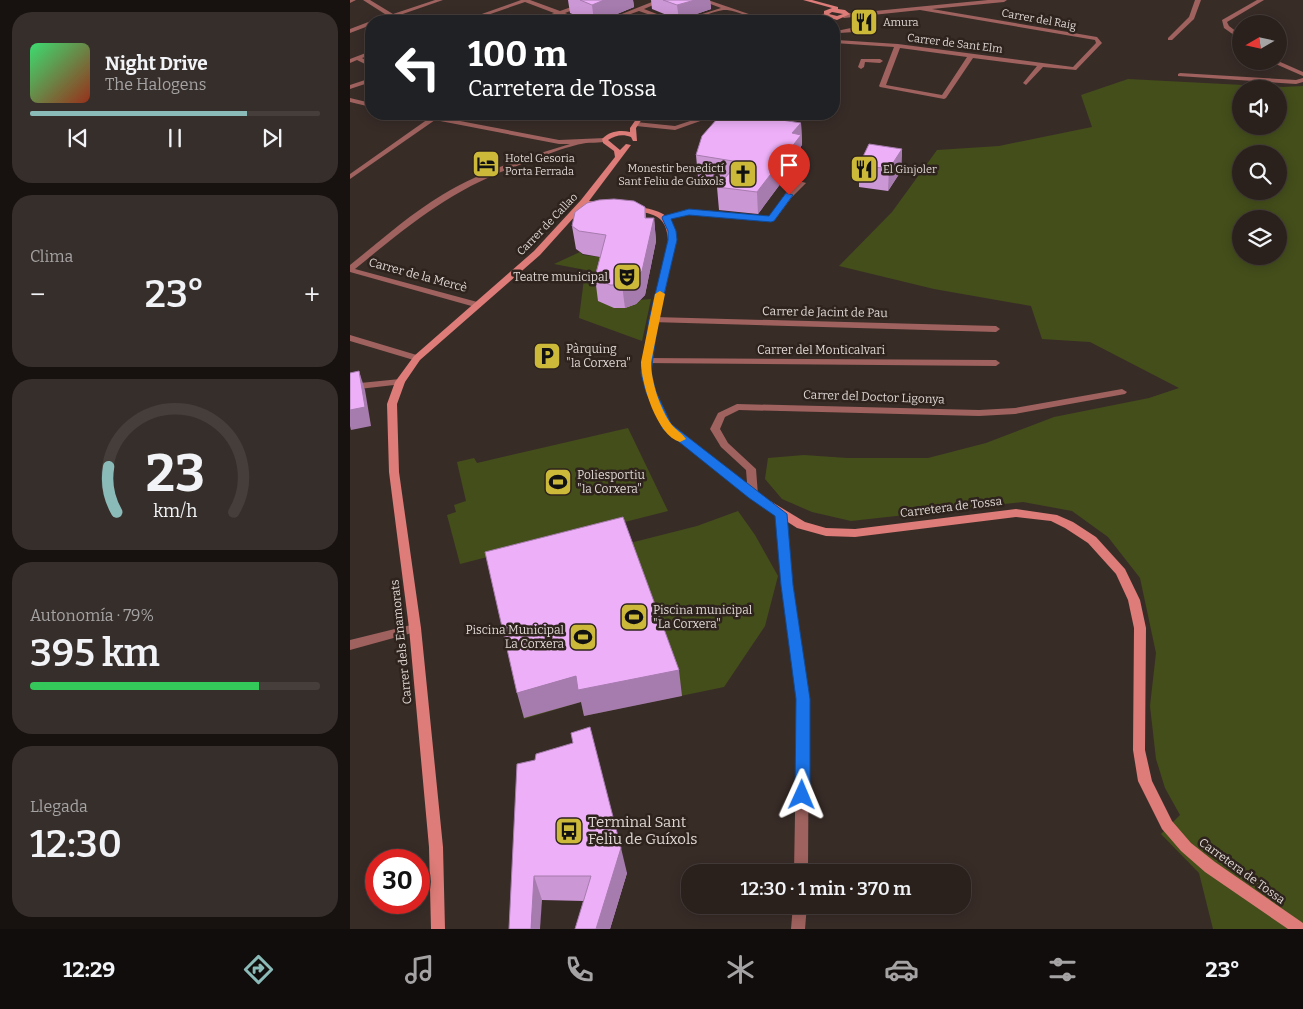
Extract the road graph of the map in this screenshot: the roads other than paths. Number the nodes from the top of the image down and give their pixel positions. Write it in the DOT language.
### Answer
graph roads {
  1 [pos="366,0"];
  2 [pos="440,0"];
  3 [pos="526,0"];
  4 [pos="596,0"];
  5 [pos="662,0"];
  6 [pos="703,0"];
  7 [pos="806,0"];
  8 [pos="1004,0"];
  9 [pos="1198,0"];
  10 [pos="1261,0"];
  11 [pos="819,4"];
  12 [pos="967,4"];
  13 [pos="639,8"];
  14 [pos="725,8"];
  15 [pos="918,8"];
  16 [pos="991,8"];
  17 [pos="559,13"];
  18 [pos="844,13"];
  19 [pos="389,14"];
  20 [pos="828,14"];
  21 [pos="482,15"];
  22 [pos="553,15"];
  23 [pos="565,15"];
  24 [pos="622,15"];
  25 [pos="657,15"];
  26 [pos="702,15"];
  27 [pos="747,15"];
  28 [pos="824,15"];
  29 [pos="1235,15"];
  30 [pos="840,16"];
  31 [pos="1232,16"];
  32 [pos="365,25"];
  33 [pos="865,30"];
  34 [pos="350,31"];
  35 [pos="1232,31"];
  36 [pos="840,32"];
  37 [pos="1170,39"];
  38 [pos="840,41"];
  39 [pos="898,46"];
  40 [pos="350,52"];
  41 [pos="365,56"];
  42 [pos="971,56"];
  43 [pos="359,58"];
  44 [pos="350,61"];
  45 [pos="880,61"];
  46 [pos="365,62"];
  47 [pos="1041,65"];
  48 [pos="862,67"];
  49 [pos="1288,68"];
  50 [pos="1074,69"];
  51 [pos="1303,74"];
  52 [pos="1180,75"];
  53 [pos="1303,80"];
  54 [pos="365,82"];
  55 [pos="1026,83"];
  56 [pos="353,86"];
  57 [pos="350,100"];
  58 [pos="365,104"];
  59 [pos="429,120"];
  60 [pos="447,120"];
  61 [pos="500,120"];
  62 [pos="698,120"];
  63 [pos="637,121"];
  64 [pos="485,128"];
  65 [pos="611,135"];
  66 [pos="634,136"];
  67 [pos="582,142"];
  68 [pos="608,143"];
  69 [pos="628,145"];
  70 [pos="618,157"];
  71 [pos="350,176"];
  72 [pos="802,182"];
  73 [pos="584,202"];
  74 [pos="666,218"];
  75 [pos="350,269"];
  76 [pos="478,305"];
  77 [pos="654,320"];
  78 [pos="996,329"];
  79 [pos="350,338"];
  80 [pos="417,358"];
  81 [pos="646,362"];
  82 [pos="996,363"];
  83 [pos="400,382"];
  84 [pos="350,387"];
  85 [pos="1122,392"];
  86 [pos="753,495"];
  87 [pos="781,514"];
  88 [pos="415,628"];
  89 [pos="350,646"];
  90 [pos="801,864"];
  91 [pos="799,914"];
  92 [pos="438,929"];
  93 [pos="798,929"];
  94 [pos="1300,929"];
  1 -- 19 [label="street"];
  2 -- 19 [label="street"];
  3 -- 17 [label="street"];
  3 -- 21 [label="street"];
  4 -- 17 [label="street"];
  5 -- 13 [label="street"];
  6 -- 14 [label="street"];
  7 -- 11 [label="main road"];
  8 -- 12 [label="street"];
  9 -- 37 [label="street"];
  10 -- 29 [label="street"];
  11 -- 18 [label="main road"];
  11 -- 20 [label="main road"];
  12 -- 15 [label="street"];
  12 -- 16 [label="street"];
  13 -- 24 [label="street"];
  13 -- 25 [label="street"];
  14 -- 26 [label="street"];
  14 -- 27 [label="street"];
  15 -- 18 [label="street"];
  15 -- 50 [label="street, Carrer del Raig"];
  17 -- 22 [label="street"];
  17 -- 23 [label="street"];
  18 -- 20 [label="main road"];
  18 -- 30 [label="main road"];
  20 -- 28 [label="street"];
  31 -- 35 [label="street"];
  32 -- 34 [label="street"];
  33 -- 36 [label="street"];
  38 -- 39 [label="street, Carrer de Sant Elm"];
  39 -- 42 [label="street, Carrer de Sant Elm"];
  39 -- 42 [label="street"];
  40 -- 43 [label="street"];
  41 -- 43 [label="street"];
  42 -- 47 [label="street, Carrer de Sant Elm"];
  43 -- 44 [label="street"];
  43 -- 46 [label="street"];
  45 -- 48 [label="street"];
  47 -- 50 [label="street, Carrer de Sant Elm"];
  47 -- 55 [label="street"];
  49 -- 51 [label="street"];
  52 -- 53 [label="street"];
  54 -- 56 [label="street"];
  57 -- 58 [label="street"];
  59 -- 71 [label="street"];
  60 -- 64 [label="street"];
  61 -- 64 [label="street"];
  62 -- 63 [label="street"];
  63 -- 65 [label="main road"];
  63 -- 66 [label="main road"];
  64 -- 67 [label="street"];
  65 -- 66 [label="main road"];
  65 -- 68 [label="main road"];
  66 -- 69 [label="main road, Carrer de Callao"];
  67 -- 68 [label="street"];
  67 -- 75 [label="street"];
  68 -- 69 [label="main road"];
  68 -- 70 [label="main road"];
  69 -- 70 [label="main road, Carrer de Callao"];
  70 -- 73 [label="main road, Carrer de Callao"];
  72 -- 74 [label="street"];
  73 -- 74 [label="main road"];
  73 -- 76 [label="main road, Carrer de Callao"];
  74 -- 77 [label="main road, Carretera de Tossa"];
  75 -- 76 [label="street, Carrer de la Mercè"];
  76 -- 80 [label="main road, Carrer de Callao"];
  77 -- 78 [label="street, Carrer de Jacint de Pau"];
  77 -- 81 [label="main road, Carretera de Tossa"];
  79 -- 80 [label="street"];
  80 -- 83 [label="main road, Carrer dels Enamorats"];
  81 -- 82 [label="street, Carrer del Monticalvari"];
  81 -- 86 [label="main road, Carretera de Tossa"];
  83 -- 84 [label="street"];
  83 -- 88 [label="main road, Carrer dels Enamorats"];
  85 -- 86 [label="street, Carrer del Doctor Ligonya"];
  86 -- 87 [label="main road, Carretera de Tossa"];
  87 -- 90 [label="street"];
  87 -- 94 [label="main road, Carretera de Tossa"];
  88 -- 89 [label="street"];
  88 -- 92 [label="main road, Carrer dels Enamorats"];
  91 -- 93 [label="street"];
}
